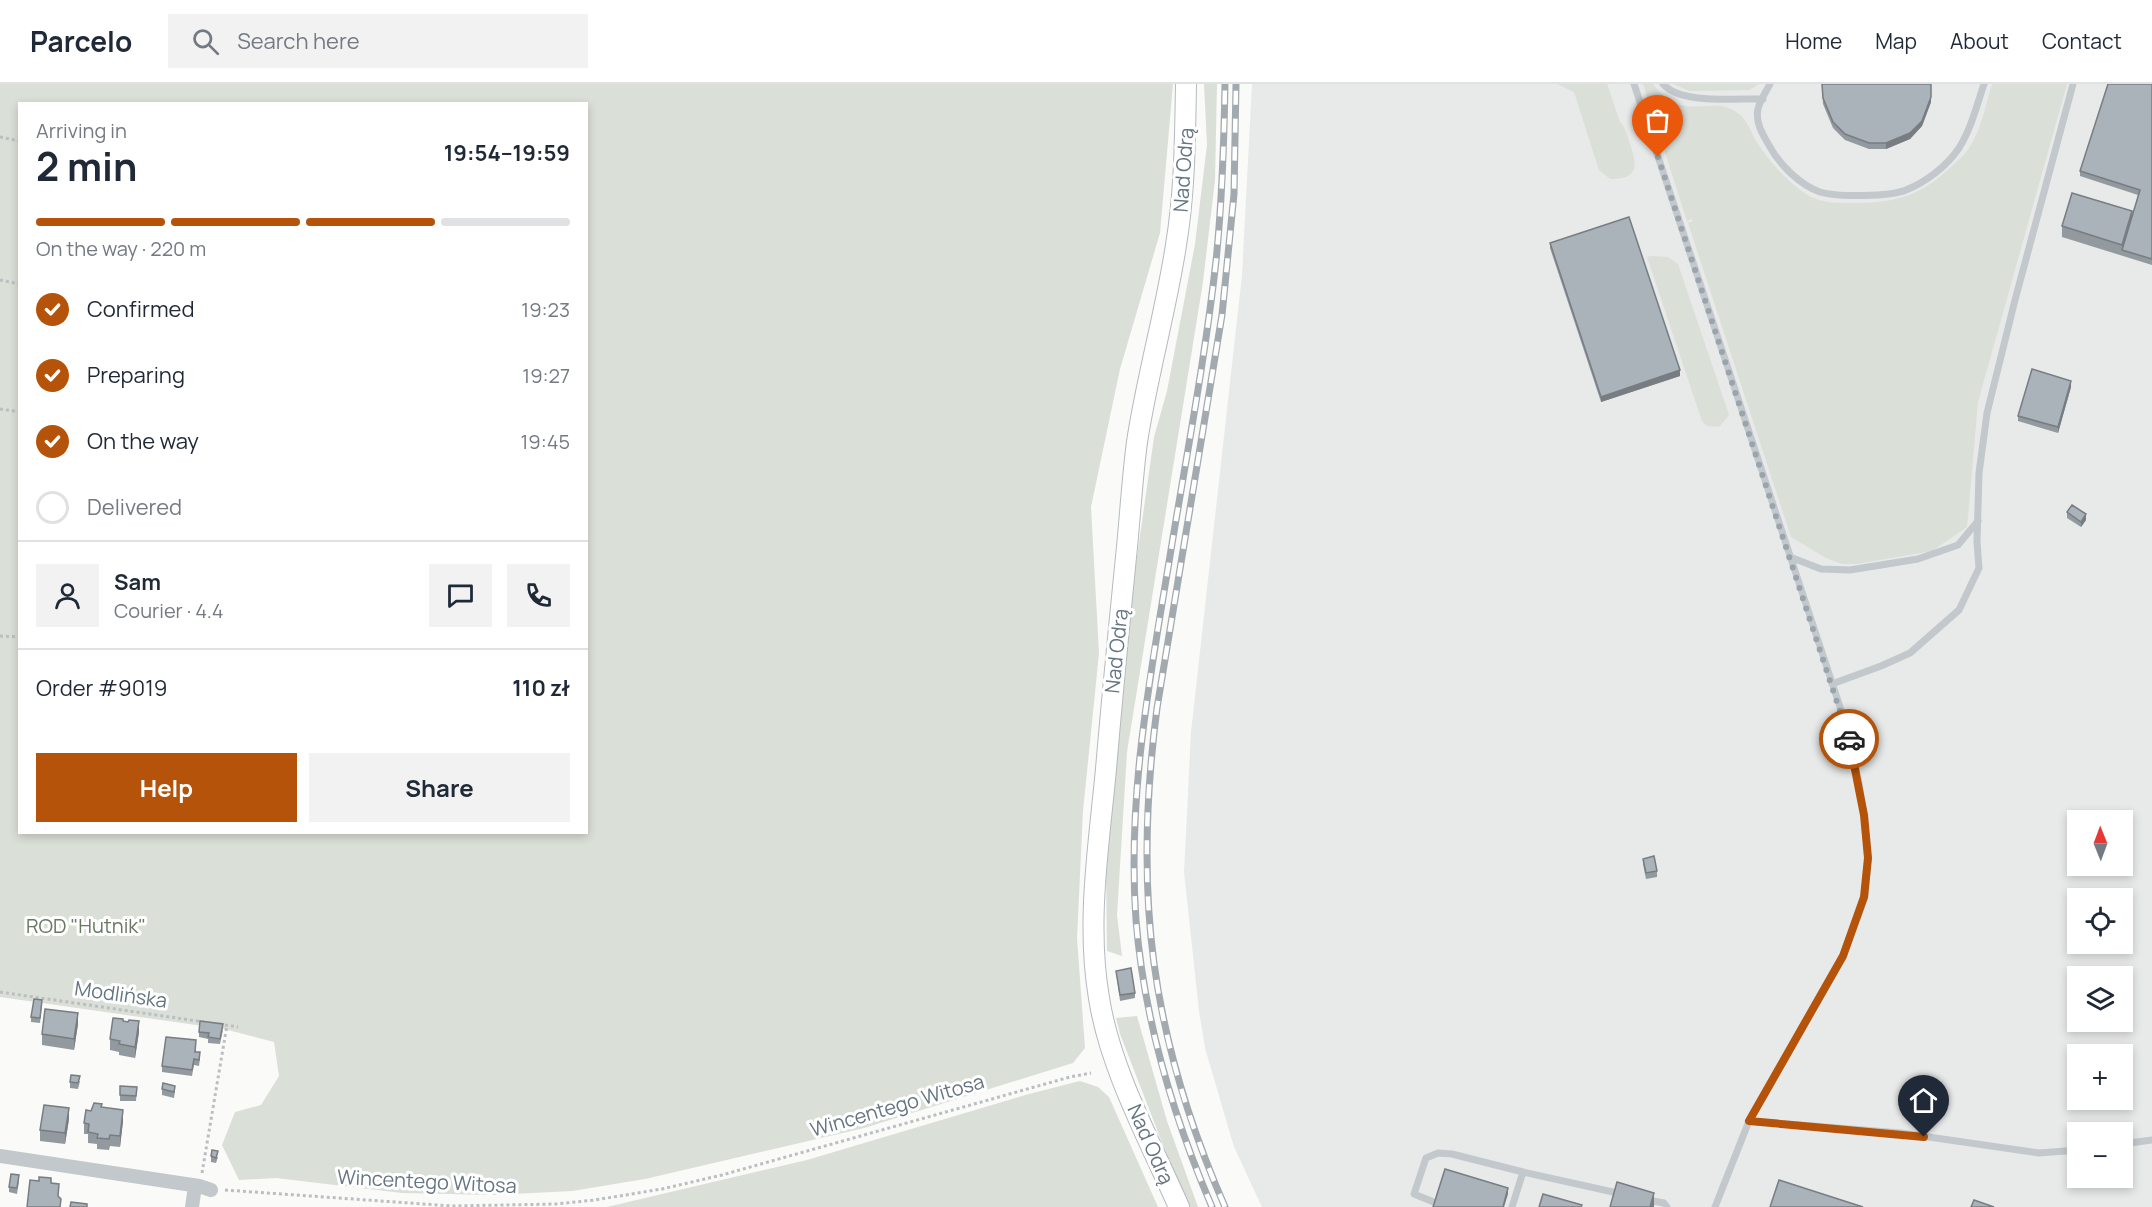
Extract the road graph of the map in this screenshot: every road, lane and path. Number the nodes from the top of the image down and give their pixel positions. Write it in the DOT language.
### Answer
graph roads {
  1 [pos="1186,84"];
  2 [pos="1634,84"];
  3 [pos="1663,84"];
  4 [pos="1770,84"];
  5 [pos="1984,84"];
  6 [pos="2073,84"];
  7 [pos="1763,99"];
  8 [pos="0,137"];
  9 [pos="18,141"];
  10 [pos="0,280"];
  11 [pos="18,284"];
  12 [pos="0,410"];
  13 [pos="18,412"];
  14 [pos="1978,521"];
  15 [pos="1790,557"];
  16 [pos="0,636"];
  17 [pos="18,637"];
  18 [pos="1832,684"];
  19 [pos="0,992"];
  20 [pos="205,1022"];
  21 [pos="216,1023"];
  22 [pos="227,1025"];
  23 [pos="238,1027"];
  24 [pos="1091,1073"];
  25 [pos="1749,1121"];
  26 [pos="2152,1140"];
  27 [pos="2133,1143"];
  28 [pos="2067,1151"];
  29 [pos="0,1156"];
  30 [pos="1523,1172"];
  31 [pos="202,1187"];
  32 [pos="1631,1196"];
  33 [pos="1642,1198"];
  34 [pos="1436,1203"];
  35 [pos="192,1207"];
  36 [pos="1179,1207"];
  37 [pos="1512,1207"];
  38 [pos="1667,1207"];
  39 [pos="1715,1207"];
  1 -- 36 [label="street, Nad Odrą"];
  2 -- 15 [label="lane"];
  3 -- 7 [label="lane"];
  4 -- 7 [label="lane"];
  5 -- 7 [label="lane"];
  6 -- 14 [label="lane"];
  8 -- 9 [label="path"];
  10 -- 11 [label="path"];
  12 -- 13 [label="path"];
  14 -- 15 [label="lane"];
  14 -- 18 [label="lane"];
  15 -- 18 [label="lane"];
  16 -- 17 [label="path"];
  18 -- 25 [label="lane"];
  19 -- 20 [label="path, Modlińska"];
  21 -- 22 [label="path"];
  22 -- 23 [label="path"];
  22 -- 31 [label="path"];
  24 -- 31 [label="path, Wincentego Witosa"];
  25 -- 28 [label="lane"];
  25 -- 39 [label="lane"];
  26 -- 27 [label="lane"];
  29 -- 31 [label="street"];
  30 -- 32 [label="lane"];
  30 -- 34 [label="lane"];
  30 -- 37 [label="lane"];
  31 -- 35 [label="street"];
  33 -- 38 [label="lane"];
}
